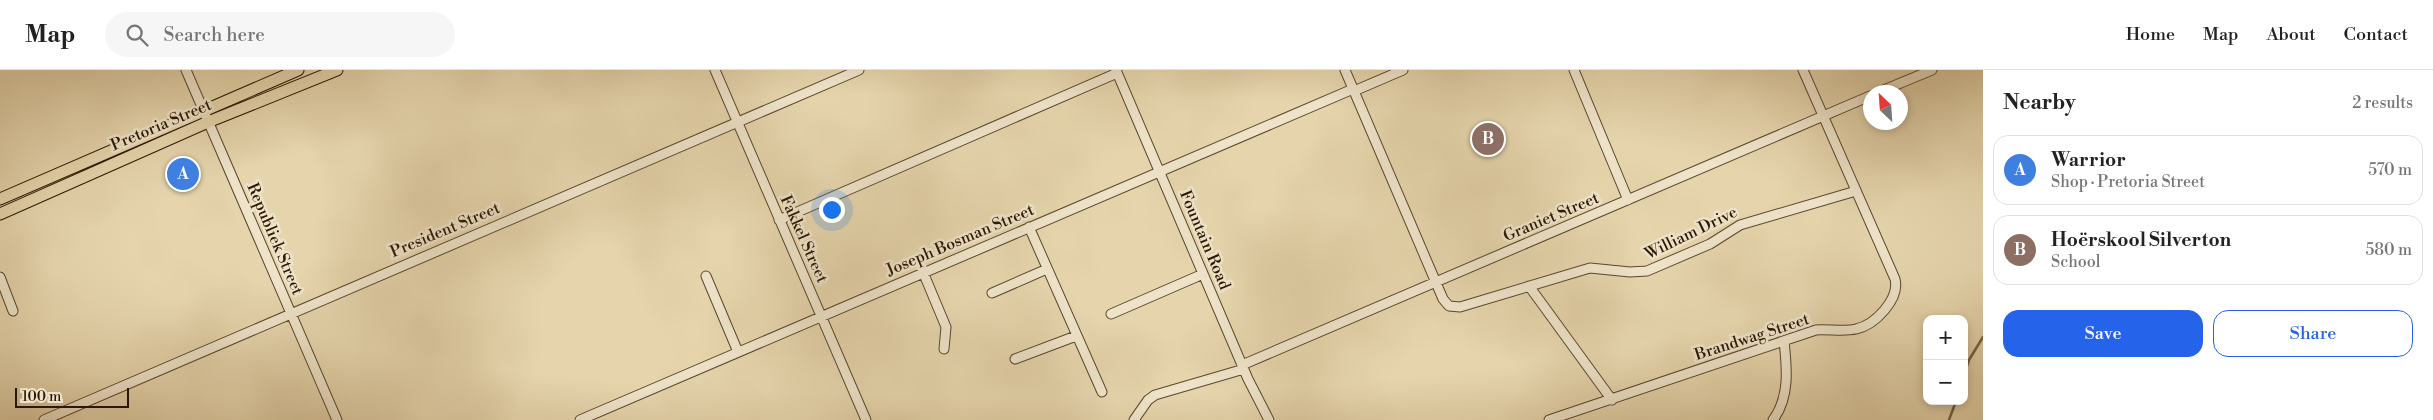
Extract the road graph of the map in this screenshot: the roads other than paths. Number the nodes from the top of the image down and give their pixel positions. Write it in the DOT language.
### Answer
graph roads {
  1 [pos="186,70"];
  2 [pos="298,70"];
  3 [pos="337,70"];
  4 [pos="715,70"];
  5 [pos="859,70"];
  6 [pos="1345,70"];
  7 [pos="1403,70"];
  8 [pos="1574,70"];
  9 [pos="1803,70"];
  10 [pos="1932,70"];
  11 [pos="1116,71"];
  12 [pos="1895,85"];
  13 [pos="1353,90"];
  14 [pos="1863,99"];
  15 [pos="203,111"];
  16 [pos="1823,116"];
  17 [pos="737,121"];
  18 [pos="208,122"];
  19 [pos="1159,172"];
  20 [pos="1856,191"];
  21 [pos="1,196"];
  22 [pos="1628,200"];
  23 [pos="0,214"];
  24 [pos="779,220"];
  25 [pos="1029,227"];
  26 [pos="1047,269"];
  27 [pos="923,272"];
  28 [pos="1203,274"];
  29 [pos="706,276"];
  30 [pos="0,277"];
  31 [pos="1436,282"];
  32 [pos="1530,286"];
  33 [pos="992,293"];
  34 [pos="13,311"];
  35 [pos="290,313"];
  36 [pos="1111,314"];
  37 [pos="821,316"];
  38 [pos="1076,336"];
  39 [pos="1784,341"];
  40 [pos="944,349"];
  41 [pos="738,352"];
  42 [pos="1015,359"];
  43 [pos="1243,367"];
  44 [pos="1102,392"];
  45 [pos="1612,400"];
  46 [pos="44,420"];
  47 [pos="337,420"];
  48 [pos="580,420"];
  49 [pos="866,420"];
  50 [pos="1134,420"];
  51 [pos="1270,420"];
  52 [pos="1549,420"];
  53 [pos="1773,420"];
  1 -- 15 [label="street, Republiek Street"];
  2 -- 15 [label="main road, Pretoria Street"];
  3 -- 18 [label="main road, Pretoria Street"];
  4 -- 17 [label="street, Fakkel Street"];
  5 -- 17 [label="street, President Street"];
  6 -- 13 [label="street"];
  7 -- 13 [label="street, Joseph Bosman Street"];
  8 -- 22 [label="street"];
  9 -- 16 [label="street, Brandwag Street"];
  10 -- 12 [label="street"];
  11 -- 19 [label="street, Fountain Road"];
  11 -- 24 [label="street"];
  13 -- 19 [label="street, Joseph Bosman Street"];
  13 -- 31 [label="street"];
  14 -- 16 [label="street, Graniet Street"];
  15 -- 18 [label="street, Republiek Street"];
  15 -- 21 [label="main road, Pretoria Street"];
  16 -- 20 [label="street, Brandwag Street"];
  16 -- 22 [label="street, Graniet Street"];
  17 -- 24 [label="street, Fakkel Street"];
  17 -- 35 [label="street, President Street"];
  18 -- 23 [label="main road, Pretoria Street"];
  18 -- 35 [label="street, Republiek Street"];
  19 -- 25 [label="street, Joseph Bosman Street"];
  19 -- 28 [label="street, Fountain Road"];
  20 -- 32 [label="street, William Drive"];
  20 -- 39 [label="street, Brandwag Street"];
  22 -- 31 [label="street, Graniet Street"];
  24 -- 37 [label="street, Fakkel Street"];
  25 -- 26 [label="street"];
  25 -- 27 [label="street, Joseph Bosman Street"];
  26 -- 33 [label="street"];
  26 -- 38 [label="street"];
  27 -- 37 [label="street, Joseph Bosman Street"];
  27 -- 40 [label="street"];
  28 -- 36 [label="street"];
  28 -- 43 [label="street, Fountain Road"];
  29 -- 41 [label="street"];
  30 -- 34 [label="street"];
  31 -- 32 [label="street, William Drive"];
  31 -- 43 [label="street, Graniet Street"];
  32 -- 45 [label="street"];
  35 -- 46 [label="street, President Street"];
  35 -- 47 [label="street, Republiek Street"];
  37 -- 41 [label="street, Joseph Bosman Street"];
  37 -- 49 [label="street, Fakkel Street"];
  38 -- 42 [label="street"];
  38 -- 44 [label="street"];
  39 -- 45 [label="street, Brandwag Street"];
  39 -- 53 [label="street"];
  41 -- 48 [label="street, Joseph Bosman Street"];
  43 -- 50 [label="street, Graniet Street"];
  43 -- 51 [label="street, Fountain Road"];
  45 -- 52 [label="street, Brandwag Street"];
}
